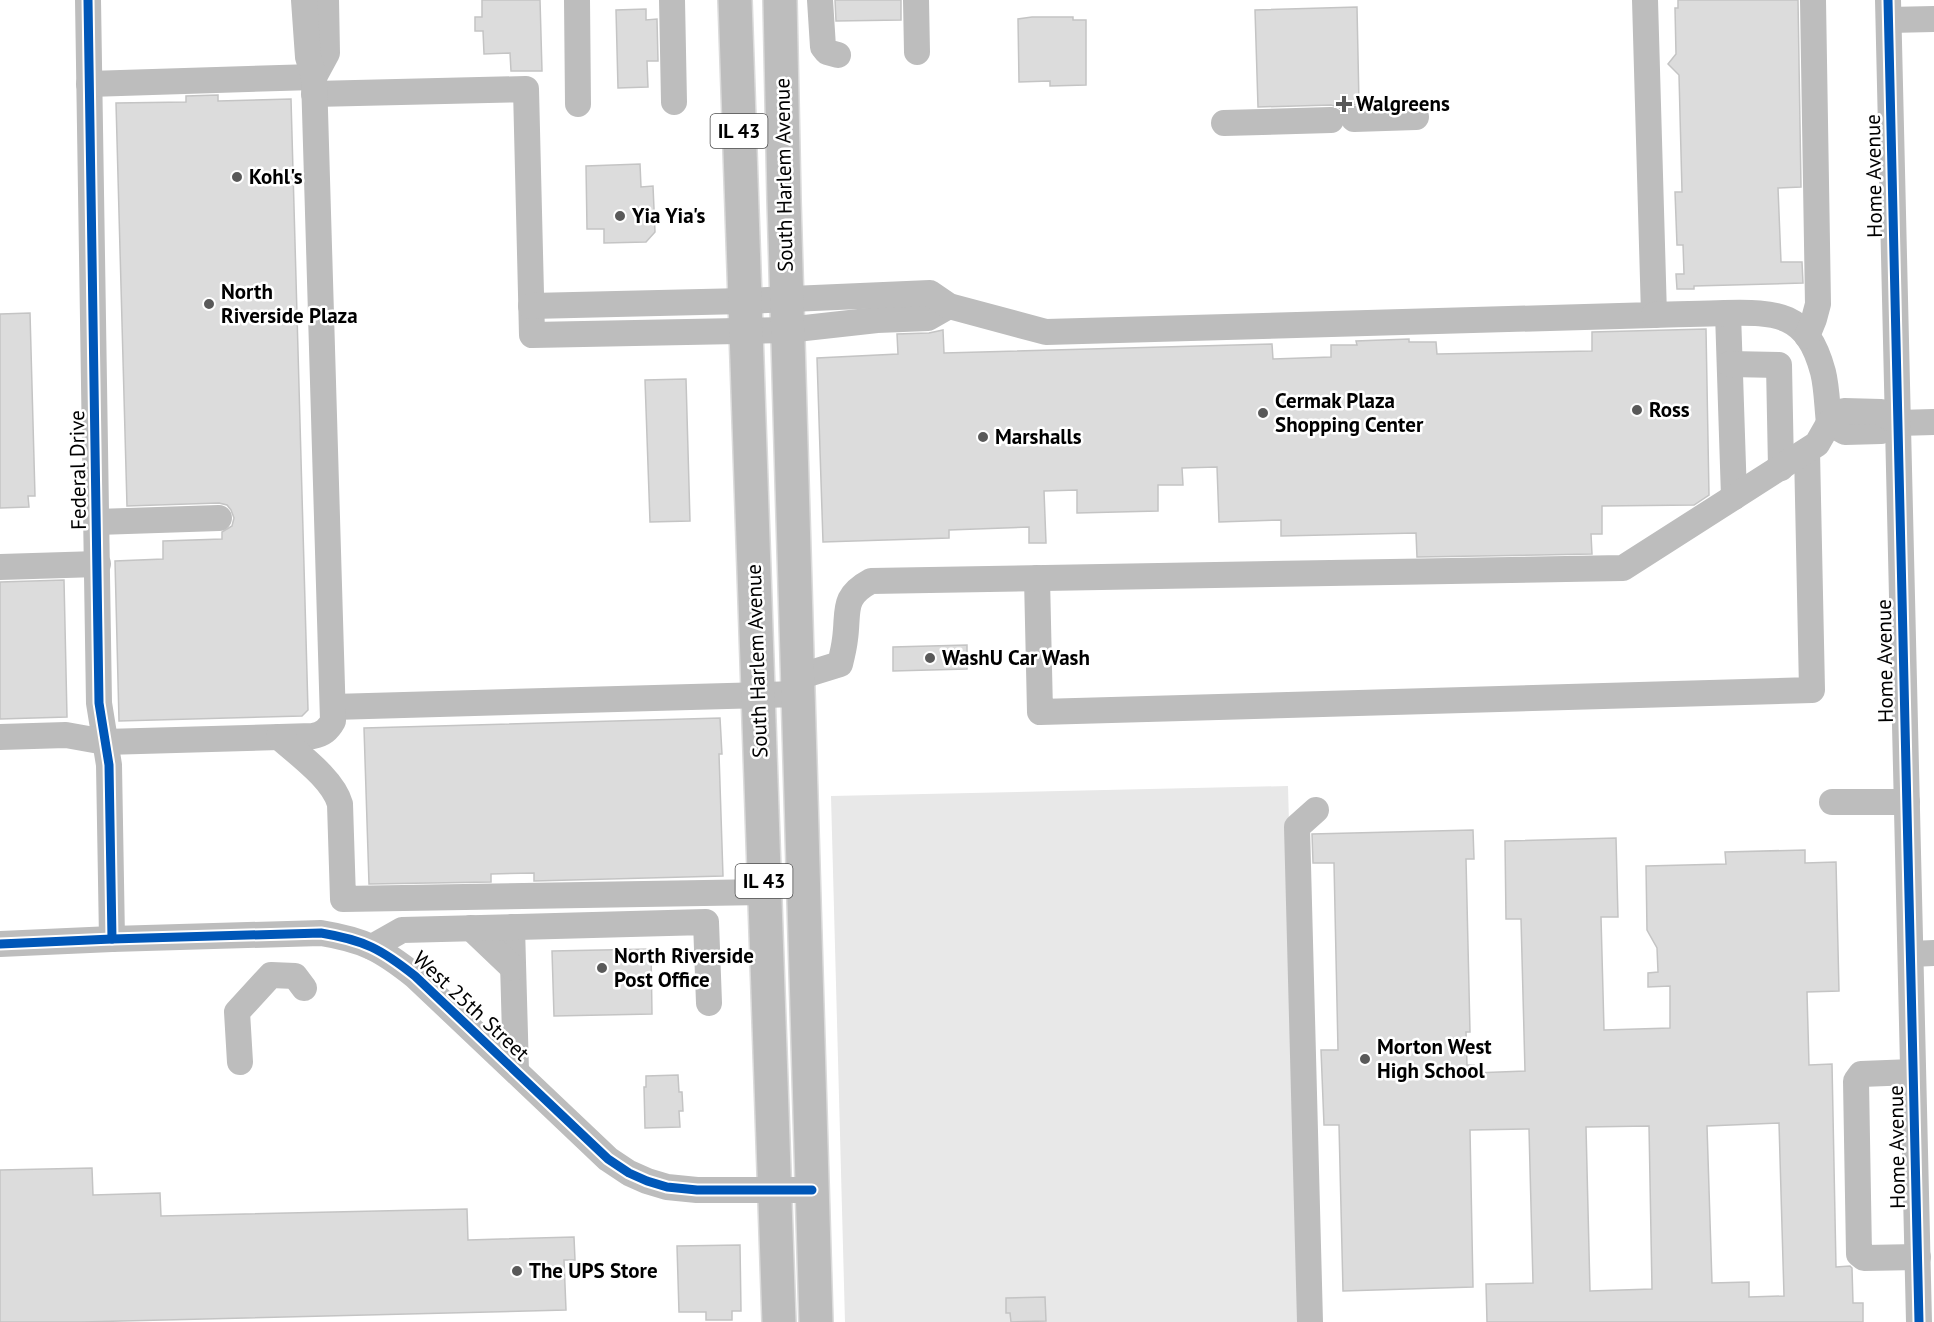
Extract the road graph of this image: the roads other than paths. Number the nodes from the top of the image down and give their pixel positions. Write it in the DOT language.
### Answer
graph roads {
  1 [pos="88,0"];
  2 [pos="303,0"];
  3 [pos="326,0"];
  4 [pos="577,0"];
  5 [pos="672,0"];
  6 [pos="820,0"];
  7 [pos="916,0"];
  8 [pos="1645,0"];
  9 [pos="1813,0"];
  10 [pos="732,5"];
  11 [pos="784,10"];
  12 [pos="1888,10"];
  13 [pos="1934,19"];
  14 [pos="917,52"];
  15 [pos="838,55"];
  16 [pos="89,84"];
  17 [pos="314,85"];
  18 [pos="674,102"];
  19 [pos="578,104"];
  20 [pos="1416,117"];
  21 [pos="1224,123"];
  22 [pos="531,306"];
  23 [pos="1728,313"];
  24 [pos="745,315"];
  25 [pos="787,315"];
  26 [pos="1654,315"];
  27 [pos="1807,336"];
  28 [pos="1730,364"];
  29 [pos="1934,422"];
  30 [pos="1828,423"];
  31 [pos="1898,423"];
  32 [pos="1807,451"];
  33 [pos="1781,468"];
  34 [pos="1734,497"];
  35 [pos="219,518"];
  36 [pos="97,522"];
  37 [pos="98,564"];
  38 [pos="0,567"];
  39 [pos="1037,578"];
  40 [pos="798,686"];
  41 [pos="758,695"];
  42 [pos="333,707"];
  43 [pos="0,737"];
  44 [pos="279,737"];
  45 [pos="105,742"];
  46 [pos="1832,802"];
  47 [pos="1906,802"];
  48 [pos="1316,810"];
  49 [pos="765,892"];
  50 [pos="512,927"];
  51 [pos="471,928"];
  52 [pos="112,939"];
  53 [pos="0,944"];
  54 [pos="372,947"];
  55 [pos="1922,954"];
  56 [pos="513,968"];
  57 [pos="304,988"];
  58 [pos="709,1003"];
  59 [pos="240,1062"];
  60 [pos="516,1071"];
  61 [pos="1913,1072"];
  62 [pos="812,1190"];
  63 [pos="774,1191"];
  64 [pos="1918,1257"];
  65 [pos="779,1322"];
  66 [pos="816,1322"];
  67 [pos="1310,1322"];
  68 [pos="1919,1322"];
  1 -- 16 [label="street, Federal Drive"];
  2 -- 17 [label="street"];
  3 -- 17 [label="street"];
  4 -- 19 [label="street"];
  5 -- 18 [label="street"];
  6 -- 15 [label="street"];
  7 -- 14 [label="street"];
  8 -- 26 [label="street"];
  9 -- 27 [label="street"];
  10 -- 24 [label="main road, South Harlem Avenue / IL 43"];
  11 -- 25 [label="main road, South Harlem Avenue / IL 43"];
  12 -- 13 [label="street"];
  12 -- 31 [label="street, Home Avenue"];
  16 -- 17 [label="street"];
  16 -- 36 [label="street, Federal Drive"];
  17 -- 22 [label="street"];
  17 -- 42 [label="street"];
  20 -- 21 [label="street"];
  22 -- 24 [label="street"];
  22 -- 24 [label="street"];
  23 -- 26 [label="street"];
  23 -- 27 [label="street"];
  23 -- 28 [label="street"];
  24 -- 25 [label="street"];
  24 -- 41 [label="main road, South Harlem Avenue / IL 43"];
  25 -- 26 [label="street"];
  25 -- 40 [label="main road, South Harlem Avenue / IL 43"];
  27 -- 30 [label="street"];
  28 -- 33 [label="street"];
  28 -- 34 [label="street"];
  29 -- 31 [label="street"];
  30 -- 31 [label="street"];
  30 -- 32 [label="street"];
  31 -- 47 [label="street, Home Avenue"];
  32 -- 33 [label="street"];
  32 -- 39 [label="street"];
  33 -- 34 [label="street"];
  34 -- 39 [label="street"];
  35 -- 36 [label="street"];
  36 -- 37 [label="street, Federal Drive"];
  37 -- 38 [label="street"];
  37 -- 45 [label="street, Federal Drive"];
  39 -- 40 [label="street"];
  40 -- 41 [label="street"];
  40 -- 62 [label="main road, South Harlem Avenue / IL 43"];
  41 -- 42 [label="street"];
  41 -- 49 [label="main road, South Harlem Avenue / IL 43"];
  42 -- 44 [label="street"];
  43 -- 45 [label="street"];
  44 -- 45 [label="street"];
  44 -- 49 [label="street"];
  45 -- 52 [label="street, Federal Drive"];
  46 -- 47 [label="street"];
  47 -- 55 [label="street, Home Avenue"];
  48 -- 67 [label="street"];
  49 -- 63 [label="main road, South Harlem Avenue / IL 43"];
  50 -- 51 [label="street"];
  50 -- 56 [label="street"];
  50 -- 58 [label="street"];
  51 -- 54 [label="street"];
  51 -- 56 [label="street"];
  52 -- 53 [label="street, West 25th Street"];
  52 -- 54 [label="street, West 25th Street"];
  54 -- 60 [label="street, West 25th Street"];
  55 -- 61 [label="street, Home Avenue"];
  56 -- 60 [label="street"];
  57 -- 59 [label="street"];
  60 -- 63 [label="street, West 25th Street"];
  61 -- 64 [label="street, Home Avenue"];
  61 -- 64 [label="street"];
  62 -- 63 [label="street, West 25th Street"];
  62 -- 66 [label="main road, South Harlem Avenue / IL 43"];
  63 -- 65 [label="main road, South Harlem Avenue / IL 43"];
  64 -- 68 [label="street, Home Avenue"];
}
